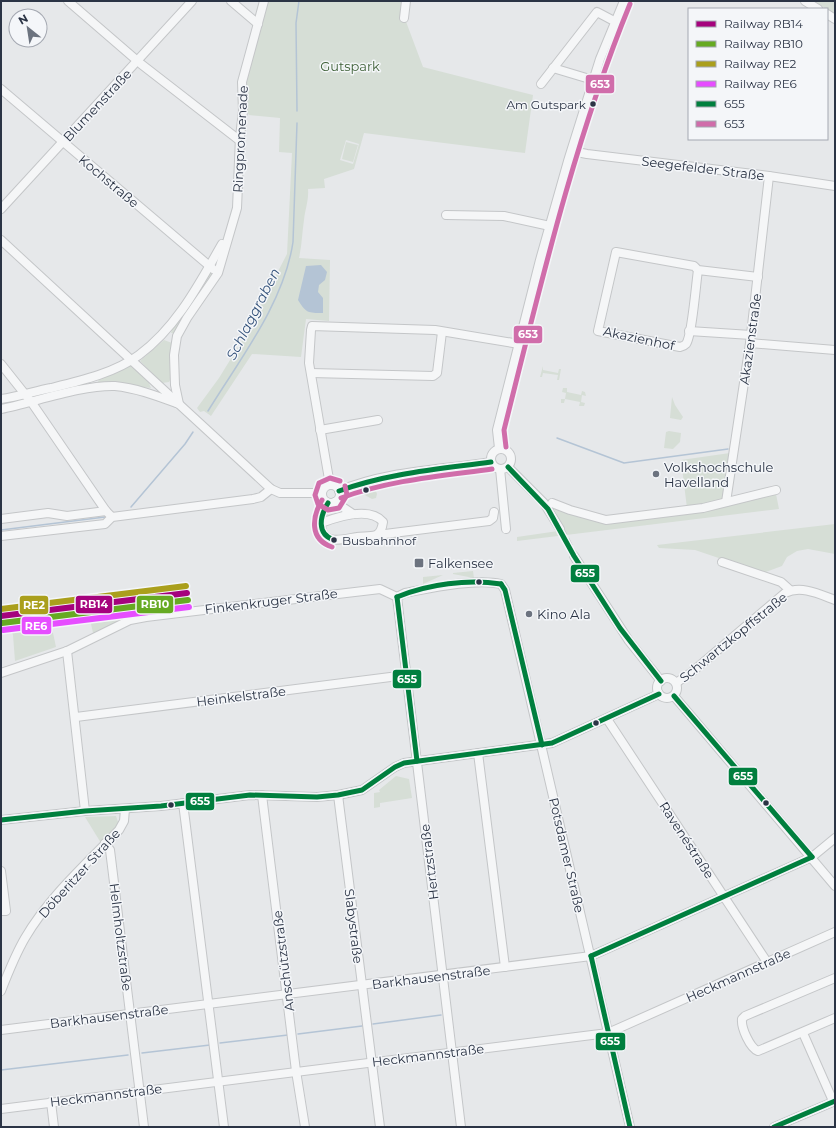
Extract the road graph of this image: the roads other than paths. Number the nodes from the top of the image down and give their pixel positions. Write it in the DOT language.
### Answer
graph roads {
  1 [pos="68,1"];
  2 [pos="192,1"];
  3 [pos="231,1"];
  4 [pos="264,1"];
  5 [pos="406,1"];
  6 [pos="624,1"];
  7 [pos="805,1"];
  8 [pos="816,8"];
  9 [pos="404,18"];
  10 [pos="614,21"];
  11 [pos="258,24"];
  12 [pos="138,61"];
  13 [pos="553,68"];
  14 [pos="593,80"];
  15 [pos="541,84"];
  16 [pos="1,89"];
  17 [pos="240,140"];
  18 [pos="63,142"];
  19 [pos="572,151"];
  20 [pos="769,176"];
  21 [pos="835,186"];
  22 [pos="1,209"];
  23 [pos="446,215"];
  24 [pos="550,226"];
  25 [pos="229,230"];
  26 [pos="1,240"];
  27 [pos="210,266"];
  28 [pos="698,270"];
  29 [pos="218,273"];
  30 [pos="758,277"];
  31 [pos="689,331"];
  32 [pos="442,332"];
  33 [pos="163,333"];
  34 [pos="751,335"];
  35 [pos="176,341"];
  36 [pos="750,343"];
  37 [pos="519,344"];
  38 [pos="835,350"];
  39 [pos="131,360"];
  40 [pos="1,364"];
  41 [pos="310,373"];
  42 [pos="92,376"];
  43 [pos="97,387"];
  44 [pos="25,394"];
  45 [pos="1,399"];
  46 [pos="32,403"];
  47 [pos="179,404"];
  48 [pos="1,409"];
  49 [pos="378,420"];
  50 [pos="320,430"];
  51 [pos="499,448"];
  52 [pos="491,462"];
  53 [pos="504,468"];
  54 [pos="330,485"];
  55 [pos="271,489"];
  56 [pos="776,490"];
  57 [pos="339,491"];
  58 [pos="322,493"];
  59 [pos="331,502"];
  60 [pos="726,502"];
  61 [pos="552,503"];
  62 [pos="494,512"];
  63 [pos="109,514"];
  64 [pos="353,514"];
  65 [pos="1,519"];
  66 [pos="321,523"];
  67 [pos="506,529"];
  68 [pos="560,529"];
  69 [pos="377,535"];
  70 [pos="1,536"];
  71 [pos="574,556"];
  72 [pos="722,562"];
  73 [pos="790,590"];
  74 [pos="397,597"];
  75 [pos="835,600"];
  76 [pos="67,651"];
  77 [pos="1,673"];
  78 [pos="406,675"];
  79 [pos="661,681"];
  80 [pos="676,683"];
  81 [pos="659,694"];
  82 [pos="674,696"];
  83 [pos="76,717"];
  84 [pos="607,719"];
  85 [pos="542,745"];
  86 [pos="478,754"];
  87 [pos="417,761"];
  88 [pos="262,795"];
  89 [pos="338,796"];
  90 [pos="183,803"];
  91 [pos="125,809"];
  92 [pos="85,811"];
  93 [pos="1,820"];
  94 [pos="835,838"];
  95 [pos="105,843"];
  96 [pos="812,857"];
  97 [pos="1,871"];
  98 [pos="835,886"];
  99 [pos="724,897"];
  100 [pos="1,911"];
  101 [pos="835,932"];
  102 [pos="591,956"];
  103 [pos="767,962"];
  104 [pos="505,967"];
  105 [pos="442,976"];
  106 [pos="835,978"];
  107 [pos="362,986"];
  108 [pos="1,991"];
  109 [pos="287,995"];
  110 [pos="209,1004"];
  111 [pos="131,1014"];
  112 [pos="835,1018"];
  113 [pos="1,1030"];
  114 [pos="608,1033"];
  115 [pos="803,1033"];
  116 [pos="452,1053"];
  117 [pos="371,1062"];
  118 [pos="296,1071"];
  119 [pos="218,1081"];
  120 [pos="139,1090"];
  121 [pos="834,1101"];
  122 [pos="52,1102"];
  123 [pos="1,1109"];
  124 [pos="54,1127"];
  125 [pos="144,1127"];
  126 [pos="224,1127"];
  127 [pos="305,1127"];
  128 [pos="380,1127"];
  129 [pos="461,1127"];
  130 [pos="630,1127"];
  131 [pos="774,1127"];
  1 -- 12 [label="street"];
  2 -- 12 [label="street, Blumenstraße"];
  3 -- 11 [label="street"];
  4 -- 11 [label="street, Ringpromenade"];
  5 -- 9 [label="street"];
  6 -- 10 [label="street"];
  7 -- 8 [label="street"];
  10 -- 13 [label="street"];
  10 -- 14 [label="street"];
  11 -- 17 [label="street, Ringpromenade"];
  12 -- 17 [label="street"];
  12 -- 18 [label="street, Blumenstraße"];
  13 -- 14 [label="street"];
  13 -- 15 [label="street"];
  14 -- 19 [label="street"];
  16 -- 18 [label="street, Kochstraße"];
  17 -- 25 [label="street, Ringpromenade"];
  18 -- 22 [label="street, Blumenstraße"];
  18 -- 27 [label="street, Kochstraße"];
  19 -- 20 [label="street, Seegefelder Straße"];
  19 -- 24 [label="street"];
  20 -- 21 [label="street, Seegefelder Straße"];
  20 -- 30 [label="street, Akazienstraße"];
  23 -- 24 [label="street"];
  24 -- 37 [label="street"];
  25 -- 27 [label="street, Ringpromenade"];
  25 -- 29 [label="street, Ringpromenade"];
  26 -- 39 [label="street"];
  27 -- 29 [label="street, Kochstraße"];
  27 -- 33 [label="street, Ringpromenade"];
  28 -- 30 [label="street, Akazienhof"];
  28 -- 31 [label="street, Akazienhof"];
  28 -- 31 [label="street, Akazienhof"];
  29 -- 35 [label="street, Ringpromenade"];
  30 -- 34 [label="street, Akazienstraße"];
  31 -- 34 [label="street, Akazienhof"];
  32 -- 37 [label="street"];
  32 -- 41 [label="street"];
  32 -- 41 [label="street"];
  33 -- 35 [label="street"];
  33 -- 39 [label="street, Ringpromenade"];
  34 -- 36 [label="street, Akazienstraße"];
  35 -- 47 [label="street, Ringpromenade"];
  36 -- 38 [label="street"];
  36 -- 60 [label="street, Akazienstraße"];
  37 -- 51 [label="street"];
  39 -- 42 [label="street, Ringpromenade"];
  39 -- 47 [label="street"];
  40 -- 44 [label="street"];
  41 -- 50 [label="street"];
  42 -- 43 [label="street"];
  42 -- 44 [label="street, Ringpromenade"];
  43 -- 46 [label="street"];
  43 -- 47 [label="street"];
  44 -- 45 [label="street, Ringpromenade"];
  44 -- 46 [label="street"];
  46 -- 48 [label="street"];
  46 -- 63 [label="street"];
  47 -- 55 [label="street"];
  49 -- 50 [label="street"];
  50 -- 54 [label="street"];
  51 -- 52 [label="street"];
  51 -- 53 [label="street"];
  52 -- 53 [label="street"];
  52 -- 57 [label="street"];
  53 -- 67 [label="street"];
  53 -- 68 [label="street"];
  54 -- 57 [label="street"];
  54 -- 58 [label="street"];
  55 -- 58 [label="street"];
  55 -- 63 [label="street"];
  56 -- 60 [label="street"];
  57 -- 59 [label="street"];
  58 -- 59 [label="street"];
  59 -- 64 [label="street"];
  59 -- 66 [label="street"];
  60 -- 61 [label="street"];
  62 -- 69 [label="street"];
  63 -- 65 [label="street"];
  63 -- 70 [label="street"];
  64 -- 66 [label="street"];
  64 -- 69 [label="street"];
  66 -- 69 [label="street"];
  71 -- 79 [label="street"];
  72 -- 73 [label="street"];
  73 -- 75 [label="street"];
  73 -- 80 [label="street, Schwartzkopffstraße"];
  74 -- 76 [label="street, Finkenkruger Straße"];
  74 -- 78 [label="street, Hertzstraße"];
  74 -- 85 [label="street, Potsdamer Straße"];
  76 -- 77 [label="street, Finkenkruger Straße"];
  76 -- 83 [label="street"];
  78 -- 83 [label="street, Heinkelstraße"];
  78 -- 87 [label="street, Hertzstraße"];
  79 -- 80 [label="street"];
  79 -- 81 [label="street"];
  80 -- 82 [label="street"];
  81 -- 82 [label="street"];
  81 -- 84 [label="street"];
  82 -- 96 [label="street"];
  83 -- 92 [label="street"];
  84 -- 85 [label="street"];
  84 -- 99 [label="street, Ravenéstraße"];
  85 -- 86 [label="street"];
  85 -- 102 [label="street, Potsdamer Straße"];
  86 -- 87 [label="street"];
  86 -- 104 [label="street"];
  87 -- 89 [label="street"];
  87 -- 105 [label="street, Hertzstraße"];
  88 -- 89 [label="street"];
  88 -- 90 [label="street"];
  88 -- 109 [label="street, Anschützstraße"];
  89 -- 107 [label="street, Slabystraße"];
  90 -- 91 [label="street"];
  90 -- 110 [label="street"];
  91 -- 92 [label="street"];
  91 -- 95 [label="street, Döberitzer Straße"];
  92 -- 93 [label="street"];
  94 -- 96 [label="street, Barkhausenstraße"];
  95 -- 108 [label="street, Döberitzer Straße"];
  95 -- 111 [label="street, Helmholtzstraße"];
  96 -- 98 [label="street"];
  96 -- 99 [label="street, Barkhausenstraße"];
  97 -- 100 [label="street"];
  99 -- 102 [label="street, Barkhausenstraße"];
  99 -- 103 [label="street, Ravenéstraße"];
  101 -- 103 [label="street, Heckmannstraße"];
  102 -- 104 [label="street, Barkhausenstraße"];
  102 -- 114 [label="street, Potsdamer Straße"];
  103 -- 114 [label="street, Heckmannstraße"];
  104 -- 105 [label="street, Barkhausenstraße"];
  105 -- 107 [label="street, Barkhausenstraße"];
  105 -- 116 [label="street, Hertzstraße"];
  106 -- 115 [label="street"];
  107 -- 109 [label="street, Barkhausenstraße"];
  107 -- 117 [label="street, Slabystraße"];
  109 -- 110 [label="street, Barkhausenstraße"];
  109 -- 118 [label="street, Anschützstraße"];
  110 -- 111 [label="street, Barkhausenstraße"];
  110 -- 119 [label="street"];
  111 -- 113 [label="street, Barkhausenstraße"];
  111 -- 120 [label="street, Helmholtzstraße"];
  112 -- 115 [label="street"];
  114 -- 116 [label="street, Heckmannstraße"];
  114 -- 130 [label="street, Potsdamer Straße"];
  115 -- 121 [label="street"];
  116 -- 117 [label="street, Heckmannstraße"];
  116 -- 129 [label="street, Hertzstraße"];
  117 -- 118 [label="street, Heckmannstraße"];
  117 -- 128 [label="street, Slabystraße"];
  118 -- 119 [label="street, Heckmannstraße"];
  118 -- 127 [label="street, Anschützstraße"];
  119 -- 120 [label="street, Heckmannstraße"];
  119 -- 126 [label="street"];
  120 -- 122 [label="street, Heckmannstraße"];
  120 -- 125 [label="street, Helmholtzstraße"];
  121 -- 131 [label="street"];
  122 -- 123 [label="street, Heckmannstraße"];
  122 -- 124 [label="street"];
}
